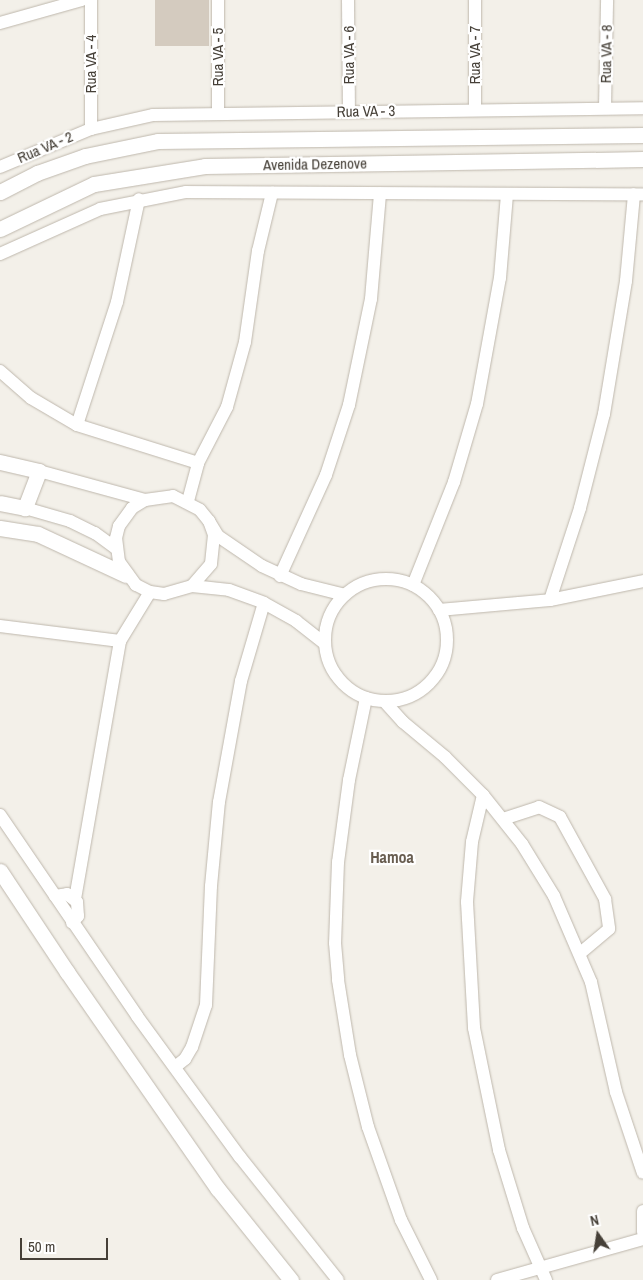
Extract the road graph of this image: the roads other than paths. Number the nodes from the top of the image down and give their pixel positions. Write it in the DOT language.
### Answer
graph roads {
  1 [pos="82,0"];
  2 [pos="91,0"];
  3 [pos="218,0"];
  4 [pos="348,0"];
  5 [pos="475,0"];
  6 [pos="607,0"];
  7 [pos="3,17"];
  8 [pos="605,108"];
  9 [pos="643,108"];
  10 [pos="349,110"];
  11 [pos="475,110"];
  12 [pos="218,114"];
  13 [pos="91,129"];
  14 [pos="643,135"];
  15 [pos="643,159"];
  16 [pos="0,167"];
  17 [pos="0,192"];
  18 [pos="272,193"];
  19 [pos="380,193"];
  20 [pos="507,194"];
  21 [pos="638,194"];
  22 [pos="139,199"];
  23 [pos="0,229"];
  24 [pos="0,254"];
  25 [pos="0,370"];
  26 [pos="77,425"];
  27 [pos="0,462"];
  28 [pos="198,463"];
  29 [pos="40,471"];
  30 [pos="144,500"];
  31 [pos="188,501"];
  32 [pos="0,503"];
  33 [pos="25,508"];
  34 [pos="208,521"];
  35 [pos="0,528"];
  36 [pos="116,548"];
  37 [pos="126,575"];
  38 [pos="280,576"];
  39 [pos="643,581"];
  40 [pos="192,586"];
  41 [pos="413,586"];
  42 [pos="150,592"];
  43 [pos="345,595"];
  44 [pos="550,600"];
  45 [pos="264,603"];
  46 [pos="439,610"];
  47 [pos="0,626"];
  48 [pos="120,641"];
  49 [pos="324,644"];
  50 [pos="366,698"];
  51 [pos="384,701"];
  52 [pos="483,795"];
  53 [pos="0,815"];
  54 [pos="503,819"];
  55 [pos="0,871"];
  56 [pos="55,896"];
  57 [pos="74,898"];
  58 [pos="72,924"];
  59 [pos="580,953"];
  60 [pos="174,1067"];
  61 [pos="643,1173"];
  62 [pos="643,1211"];
  63 [pos="643,1232"];
  64 [pos="643,1239"];
  65 [pos="543,1274"];
  66 [pos="291,1280"];
  67 [pos="338,1280"];
  68 [pos="430,1280"];
  69 [pos="497,1280"];
  1 -- 7 [label="street"];
  2 -- 13 [label="street, Rua VA - 4"];
  3 -- 12 [label="street, Rua VA - 5"];
  4 -- 10 [label="street, Rua VA - 6"];
  5 -- 11 [label="street, Rua VA - 7"];
  6 -- 8 [label="street, Rua VA - 8"];
  8 -- 9 [label="street, Rua VA - 3"];
  8 -- 11 [label="street, Rua VA - 3"];
  10 -- 11 [label="street, Rua VA - 3"];
  10 -- 12 [label="street, Rua VA - 3"];
  12 -- 13 [label="street, Rua VA - 3"];
  13 -- 16 [label="street, Rua VA - 2"];
  14 -- 17 [label="street, Avenida Dezenove"];
  15 -- 23 [label="street, Avenida Dezenove"];
  18 -- 19 [label="street"];
  18 -- 22 [label="street"];
  18 -- 28 [label="street"];
  19 -- 20 [label="street"];
  19 -- 38 [label="street"];
  20 -- 21 [label="street"];
  20 -- 41 [label="street"];
  21 -- 44 [label="street"];
  22 -- 24 [label="street"];
  22 -- 26 [label="street"];
  25 -- 26 [label="street"];
  26 -- 28 [label="street"];
  27 -- 29 [label="street"];
  28 -- 31 [label="street"];
  29 -- 30 [label="street"];
  29 -- 33 [label="street"];
  30 -- 31 [label="street"];
  30 -- 36 [label="street"];
  31 -- 34 [label="street"];
  32 -- 33 [label="street"];
  33 -- 36 [label="street"];
  34 -- 38 [label="street"];
  34 -- 40 [label="street"];
  35 -- 37 [label="street"];
  36 -- 37 [label="street"];
  37 -- 42 [label="street"];
  38 -- 43 [label="street"];
  39 -- 44 [label="street"];
  40 -- 42 [label="street"];
  40 -- 45 [label="street"];
  41 -- 43 [label="street"];
  41 -- 46 [label="street"];
  42 -- 48 [label="street"];
  43 -- 49 [label="street"];
  44 -- 46 [label="street"];
  45 -- 49 [label="street"];
  45 -- 60 [label="street"];
  46 -- 51 [label="street"];
  47 -- 48 [label="street"];
  48 -- 57 [label="street"];
  49 -- 50 [label="street"];
  50 -- 51 [label="street"];
  50 -- 68 [label="street"];
  51 -- 52 [label="street"];
  52 -- 54 [label="street"];
  52 -- 65 [label="street"];
  53 -- 56 [label="street"];
  54 -- 59 [label="street"];
  54 -- 59 [label="street"];
  55 -- 66 [label="street"];
  56 -- 57 [label="street"];
  56 -- 58 [label="street"];
  57 -- 58 [label="street"];
  58 -- 60 [label="street"];
  59 -- 61 [label="street"];
  60 -- 67 [label="street"];
  62 -- 63 [label="street"];
  64 -- 65 [label="street"];
  65 -- 69 [label="street"];
}
